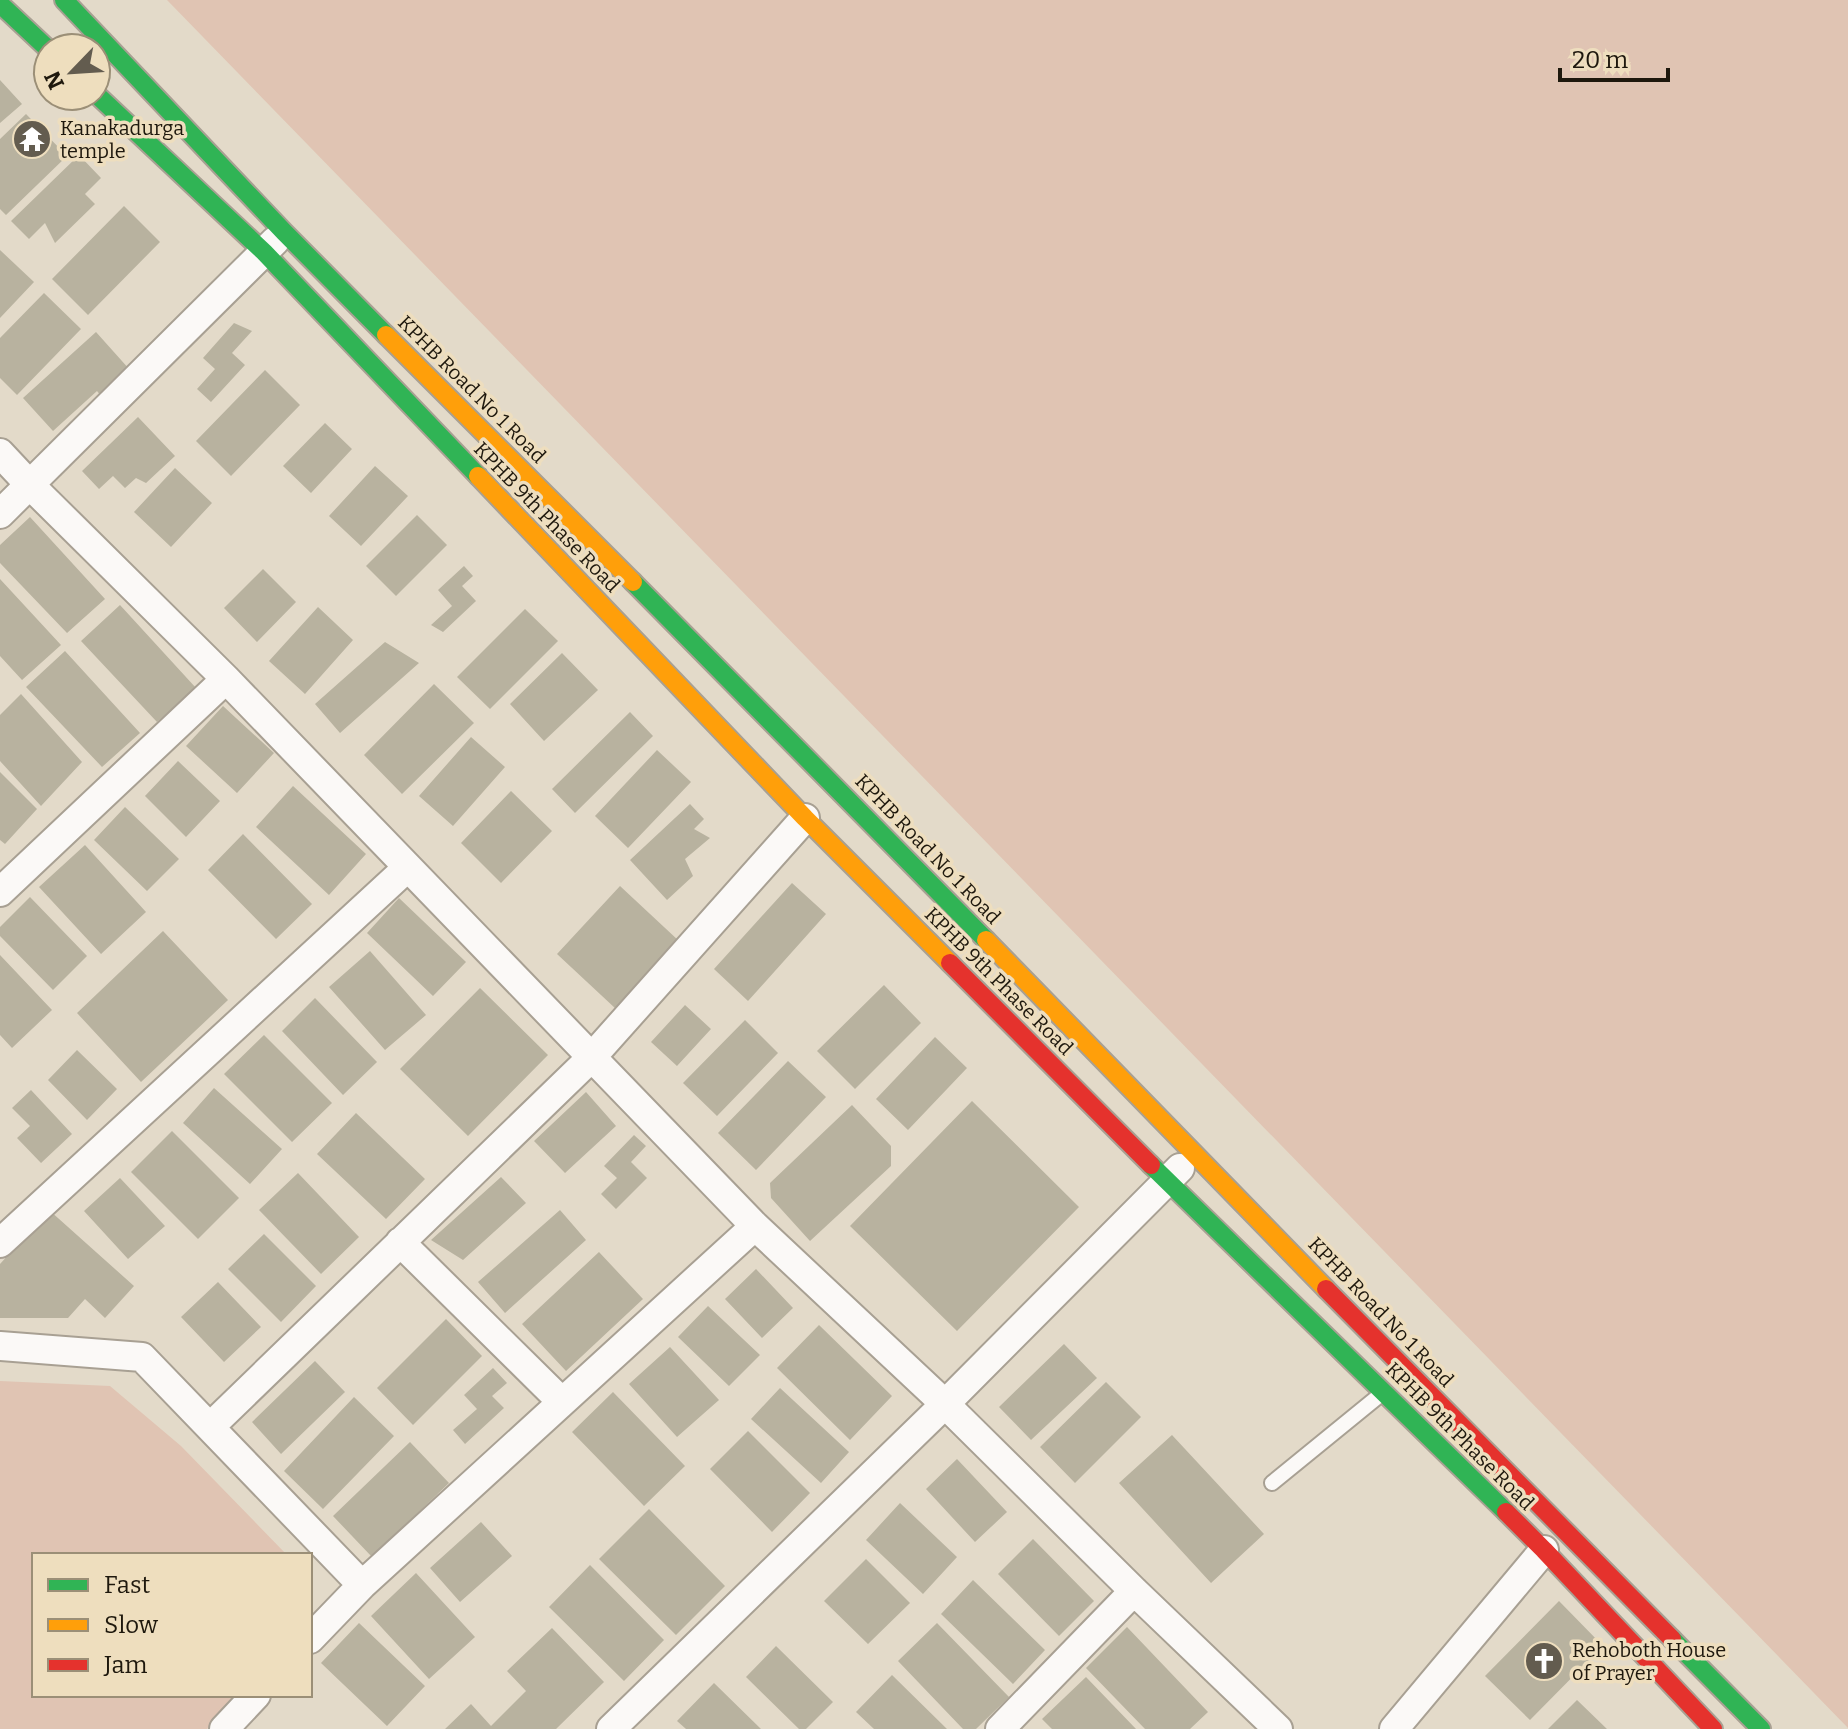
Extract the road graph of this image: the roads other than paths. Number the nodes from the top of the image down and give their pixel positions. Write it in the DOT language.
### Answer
graph roads {
  1 [pos="64,0"];
  2 [pos="3,3"];
  3 [pos="32,33"];
  4 [pos="112,109"];
  5 [pos="284,232"];
  6 [pos="264,252"];
  7 [pos="0,453"];
  8 [pos="30,485"];
  9 [pos="0,514"];
  10 [pos="226,679"];
  11 [pos="805,818"];
  12 [pos="407,868"];
  13 [pos="0,892"];
  14 [pos="591,1058"];
  15 [pos="1194,1153"];
  16 [pos="1167,1181"];
  17 [pos="755,1226"];
  18 [pos="400,1242"];
  19 [pos="0,1243"];
  20 [pos="0,1346"];
  21 [pos="1399,1363"];
  22 [pos="1381,1389"];
  23 [pos="562,1402"];
  24 [pos="945,1404"];
  25 [pos="211,1426"];
  26 [pos="1272,1483"];
  27 [pos="1544,1550"];
  28 [pos="362,1585"];
  29 [pos="1134,1591"];
  30 [pos="312,1637"];
  31 [pos="254,1697"];
  32 [pos="1262,1723"];
  33 [pos="224,1729"];
  34 [pos="611,1729"];
  35 [pos="1000,1729"];
  36 [pos="1394,1729"];
  37 [pos="1713,1729"];
  38 [pos="1761,1729"];
  1 -- 5 [label="main road, KPHB Road No 1 Road"];
  2 -- 3 [label="main road"];
  4 -- 6 [label="main road"];
  5 -- 6 [label="street"];
  5 -- 15 [label="main road, KPHB Road No 1 Road"];
  6 -- 8 [label="street"];
  6 -- 11 [label="main road, KPHB 9th Phase Road"];
  7 -- 8 [label="street"];
  8 -- 9 [label="street"];
  8 -- 10 [label="street"];
  10 -- 12 [label="street"];
  10 -- 13 [label="street"];
  11 -- 14 [label="street"];
  11 -- 16 [label="main road, KPHB 9th Phase Road"];
  12 -- 14 [label="street"];
  12 -- 19 [label="street"];
  14 -- 17 [label="street"];
  14 -- 18 [label="street"];
  15 -- 16 [label="street"];
  15 -- 21 [label="main road, KPHB Road No 1 Road"];
  16 -- 22 [label="main road, KPHB 9th Phase Road"];
  16 -- 24 [label="street"];
  17 -- 23 [label="street"];
  17 -- 24 [label="street"];
  18 -- 23 [label="street"];
  18 -- 25 [label="street"];
  20 -- 25 [label="street"];
  21 -- 22 [label="main road"];
  21 -- 38 [label="main road, KPHB Road No 1 Road"];
  22 -- 26 [label="lane"];
  22 -- 27 [label="main road, KPHB 9th Phase Road"];
  23 -- 28 [label="street"];
  24 -- 29 [label="street"];
  24 -- 34 [label="street"];
  25 -- 28 [label="street"];
  27 -- 36 [label="street"];
  27 -- 37 [label="main road, KPHB 9th Phase Road"];
  28 -- 30 [label="street"];
  29 -- 32 [label="street"];
  29 -- 35 [label="street"];
  31 -- 33 [label="street"];
}
